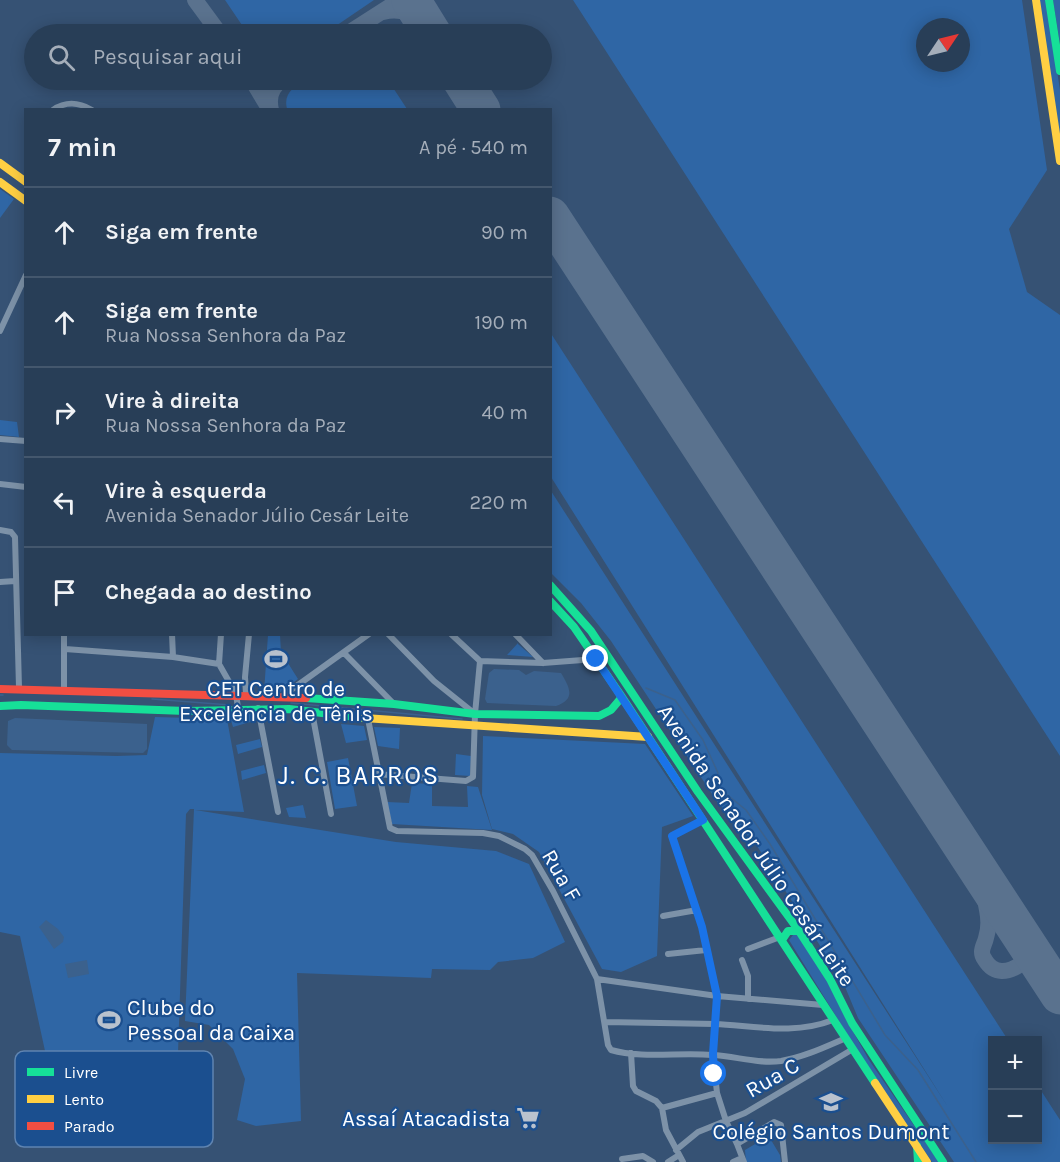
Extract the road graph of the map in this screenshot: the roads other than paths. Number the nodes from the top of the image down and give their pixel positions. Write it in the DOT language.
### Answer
graph roads {
  1 [pos="1036,0"];
  2 [pos="1049,0"];
  3 [pos="1060,71"];
  4 [pos="83,107"];
  5 [pos="56,108"];
  6 [pos="1060,161"];
  7 [pos="2,168"];
  8 [pos="24,181"];
  9 [pos="0,182"];
  10 [pos="24,200"];
  11 [pos="24,279"];
  12 [pos="0,332"];
  13 [pos="0,439"];
  14 [pos="24,441"];
  15 [pos="0,484"];
  16 [pos="24,487"];
  17 [pos="0,530"];
  18 [pos="15,581"];
  19 [pos="0,582"];
  20 [pos="552,587"];
  21 [pos="552,603"];
  22 [pos="17,627"];
  23 [pos="24,627"];
  24 [pos="64,636"];
  25 [pos="172,636"];
  26 [pos="221,636"];
  27 [pos="249,636"];
  28 [pos="366,636"];
  29 [pos="390,636"];
  30 [pos="453,636"];
  31 [pos="517,636"];
  32 [pos="65,649"];
  33 [pos="344,653"];
  34 [pos="173,657"];
  35 [pos="596,659"];
  36 [pos="480,661"];
  37 [pos="543,663"];
  38 [pos="219,664"];
  39 [pos="19,688"];
  40 [pos="0,689"];
  41 [pos="64,690"];
  42 [pos="236,694"];
  43 [pos="246,694"];
  44 [pos="283,696"];
  45 [pos="622,697"];
  46 [pos="394,704"];
  47 [pos="0,706"];
  48 [pos="238,708"];
  49 [pos="258,708"];
  50 [pos="312,712"];
  51 [pos="475,714"];
  52 [pos="368,719"];
  53 [pos="475,726"];
  54 [pos="648,737"];
  55 [pos="377,774"];
  56 [pos="278,812"];
  57 [pos="331,814"];
  58 [pos="703,820"];
  59 [pos="697,910"];
  60 [pos="785,911"];
  61 [pos="663,916"];
  62 [pos="770,922"];
  63 [pos="799,931"];
  64 [pos="781,938"];
  65 [pos="748,949"];
  66 [pos="706,950"];
  67 [pos="668,954"];
  68 [pos="742,960"];
  69 [pos="597,980"];
  70 [pos="717,996"];
  71 [pos="748,999"];
  72 [pos="823,1005"];
  73 [pos="833,1020"];
  74 [pos="605,1023"];
  75 [pos="714,1024"];
  76 [pos="846,1038"];
  77 [pos="853,1049"];
  78 [pos="631,1053"];
  79 [pos="713,1054"];
  80 [pos="717,1093"];
  81 [pos="662,1108"];
  82 [pos="726,1121"];
  83 [pos="737,1143"];
  84 [pos="917,1146"];
  85 [pos="677,1152"];
  86 [pos="622,1159"];
  87 [pos="743,1160"];
  88 [pos="653,1162"];
  89 [pos="668,1162"];
  90 [pos="683,1162"];
  91 [pos="733,1162"];
  92 [pos="784,1162"];
  93 [pos="918,1162"];
  94 [pos="927,1162"];
  95 [pos="943,1162"];
  1 -- 6 [label="main road"];
  2 -- 3 [label="main road"];
  4 -- 5 [label="street"];
  7 -- 8 [label="main road"];
  9 -- 10 [label="main road"];
  11 -- 12 [label="street"];
  13 -- 14 [label="street"];
  15 -- 16 [label="street"];
  17 -- 18 [label="street"];
  18 -- 19 [label="street"];
  18 -- 22 [label="street"];
  20 -- 60 [label="main road, Avenida Senador Júlio Cesár Leite"];
  21 -- 35 [label="main road, Avenida Senador Júlio Cesár Leite"];
  22 -- 23 [label="street"];
  22 -- 39 [label="street"];
  24 -- 32 [label="street"];
  25 -- 34 [label="street"];
  26 -- 38 [label="street"];
  27 -- 43 [label="street"];
  28 -- 33 [label="street"];
  29 -- 51 [label="street"];
  30 -- 36 [label="street"];
  31 -- 37 [label="street"];
  32 -- 34 [label="street"];
  32 -- 41 [label="street"];
  33 -- 44 [label="street"];
  33 -- 46 [label="street"];
  34 -- 38 [label="street"];
  35 -- 37 [label="street"];
  35 -- 45 [label="main road, Avenida Senador Júlio Cesár Leite"];
  36 -- 37 [label="street"];
  36 -- 51 [label="street"];
  38 -- 42 [label="street"];
  39 -- 40 [label="main road"];
  39 -- 41 [label="main road"];
  41 -- 42 [label="main road"];
  42 -- 43 [label="main road"];
  42 -- 48 [label="street"];
  43 -- 44 [label="main road"];
  44 -- 46 [label="main road"];
  45 -- 51 [label="main road"];
  45 -- 54 [label="main road, Avenida Senador Júlio Cesár Leite"];
  46 -- 51 [label="main road"];
  47 -- 48 [label="main road"];
  48 -- 49 [label="main road"];
  49 -- 50 [label="main road"];
  49 -- 56 [label="street"];
  50 -- 52 [label="main road"];
  50 -- 57 [label="street"];
  51 -- 53 [label="street"];
  52 -- 53 [label="main road"];
  52 -- 55 [label="street"];
  53 -- 54 [label="main road"];
  53 -- 55 [label="street"];
  54 -- 58 [label="main road, Avenida Senador Júlio Cesár Leite"];
  55 -- 69 [label="street, Rua F"];
  58 -- 59 [label="street"];
  58 -- 62 [label="main road, Avenida Senador Júlio Cesár Leite"];
  59 -- 61 [label="street"];
  59 -- 66 [label="street"];
  60 -- 62 [label="main road"];
  60 -- 63 [label="main road, Avenida Senador Júlio Cesár Leite"];
  62 -- 64 [label="main road, Avenida Senador Júlio Cesár Leite"];
  63 -- 64 [label="main road"];
  63 -- 95 [label="main road, Avenida Senador Júlio Cesár Leite"];
  64 -- 65 [label="street"];
  64 -- 72 [label="main road, Avenida Senador Júlio Cesár Leite"];
  66 -- 67 [label="street"];
  66 -- 70 [label="street"];
  68 -- 71 [label="street"];
  69 -- 70 [label="street"];
  69 -- 74 [label="street, Rua F"];
  70 -- 71 [label="street"];
  70 -- 75 [label="street"];
  71 -- 72 [label="street"];
  72 -- 73 [label="main road, Avenida Senador Júlio Cesár Leite"];
  73 -- 75 [label="street"];
  73 -- 76 [label="main road, Avenida Senador Júlio Cesár Leite"];
  74 -- 75 [label="street"];
  74 -- 78 [label="street, Rua F"];
  75 -- 79 [label="street"];
  76 -- 77 [label="main road, Avenida Senador Júlio Cesár Leite"];
  76 -- 79 [label="street"];
  77 -- 82 [label="street, Rua C"];
  77 -- 84 [label="main road, Avenida Senador Júlio Cesár Leite"];
  78 -- 79 [label="street"];
  78 -- 81 [label="street"];
  79 -- 80 [label="street"];
  80 -- 81 [label="street"];
  80 -- 82 [label="street"];
  81 -- 85 [label="street"];
  82 -- 83 [label="street"];
  82 -- 85 [label="street, Rua C"];
  83 -- 87 [label="street"];
  83 -- 92 [label="street"];
  84 -- 93 [label="main road"];
  84 -- 94 [label="main road, Avenida Senador Júlio Cesár Leite"];
  85 -- 89 [label="street, Rua C"];
  85 -- 90 [label="street"];
  86 -- 88 [label="street"];
  87 -- 91 [label="street"];
}
